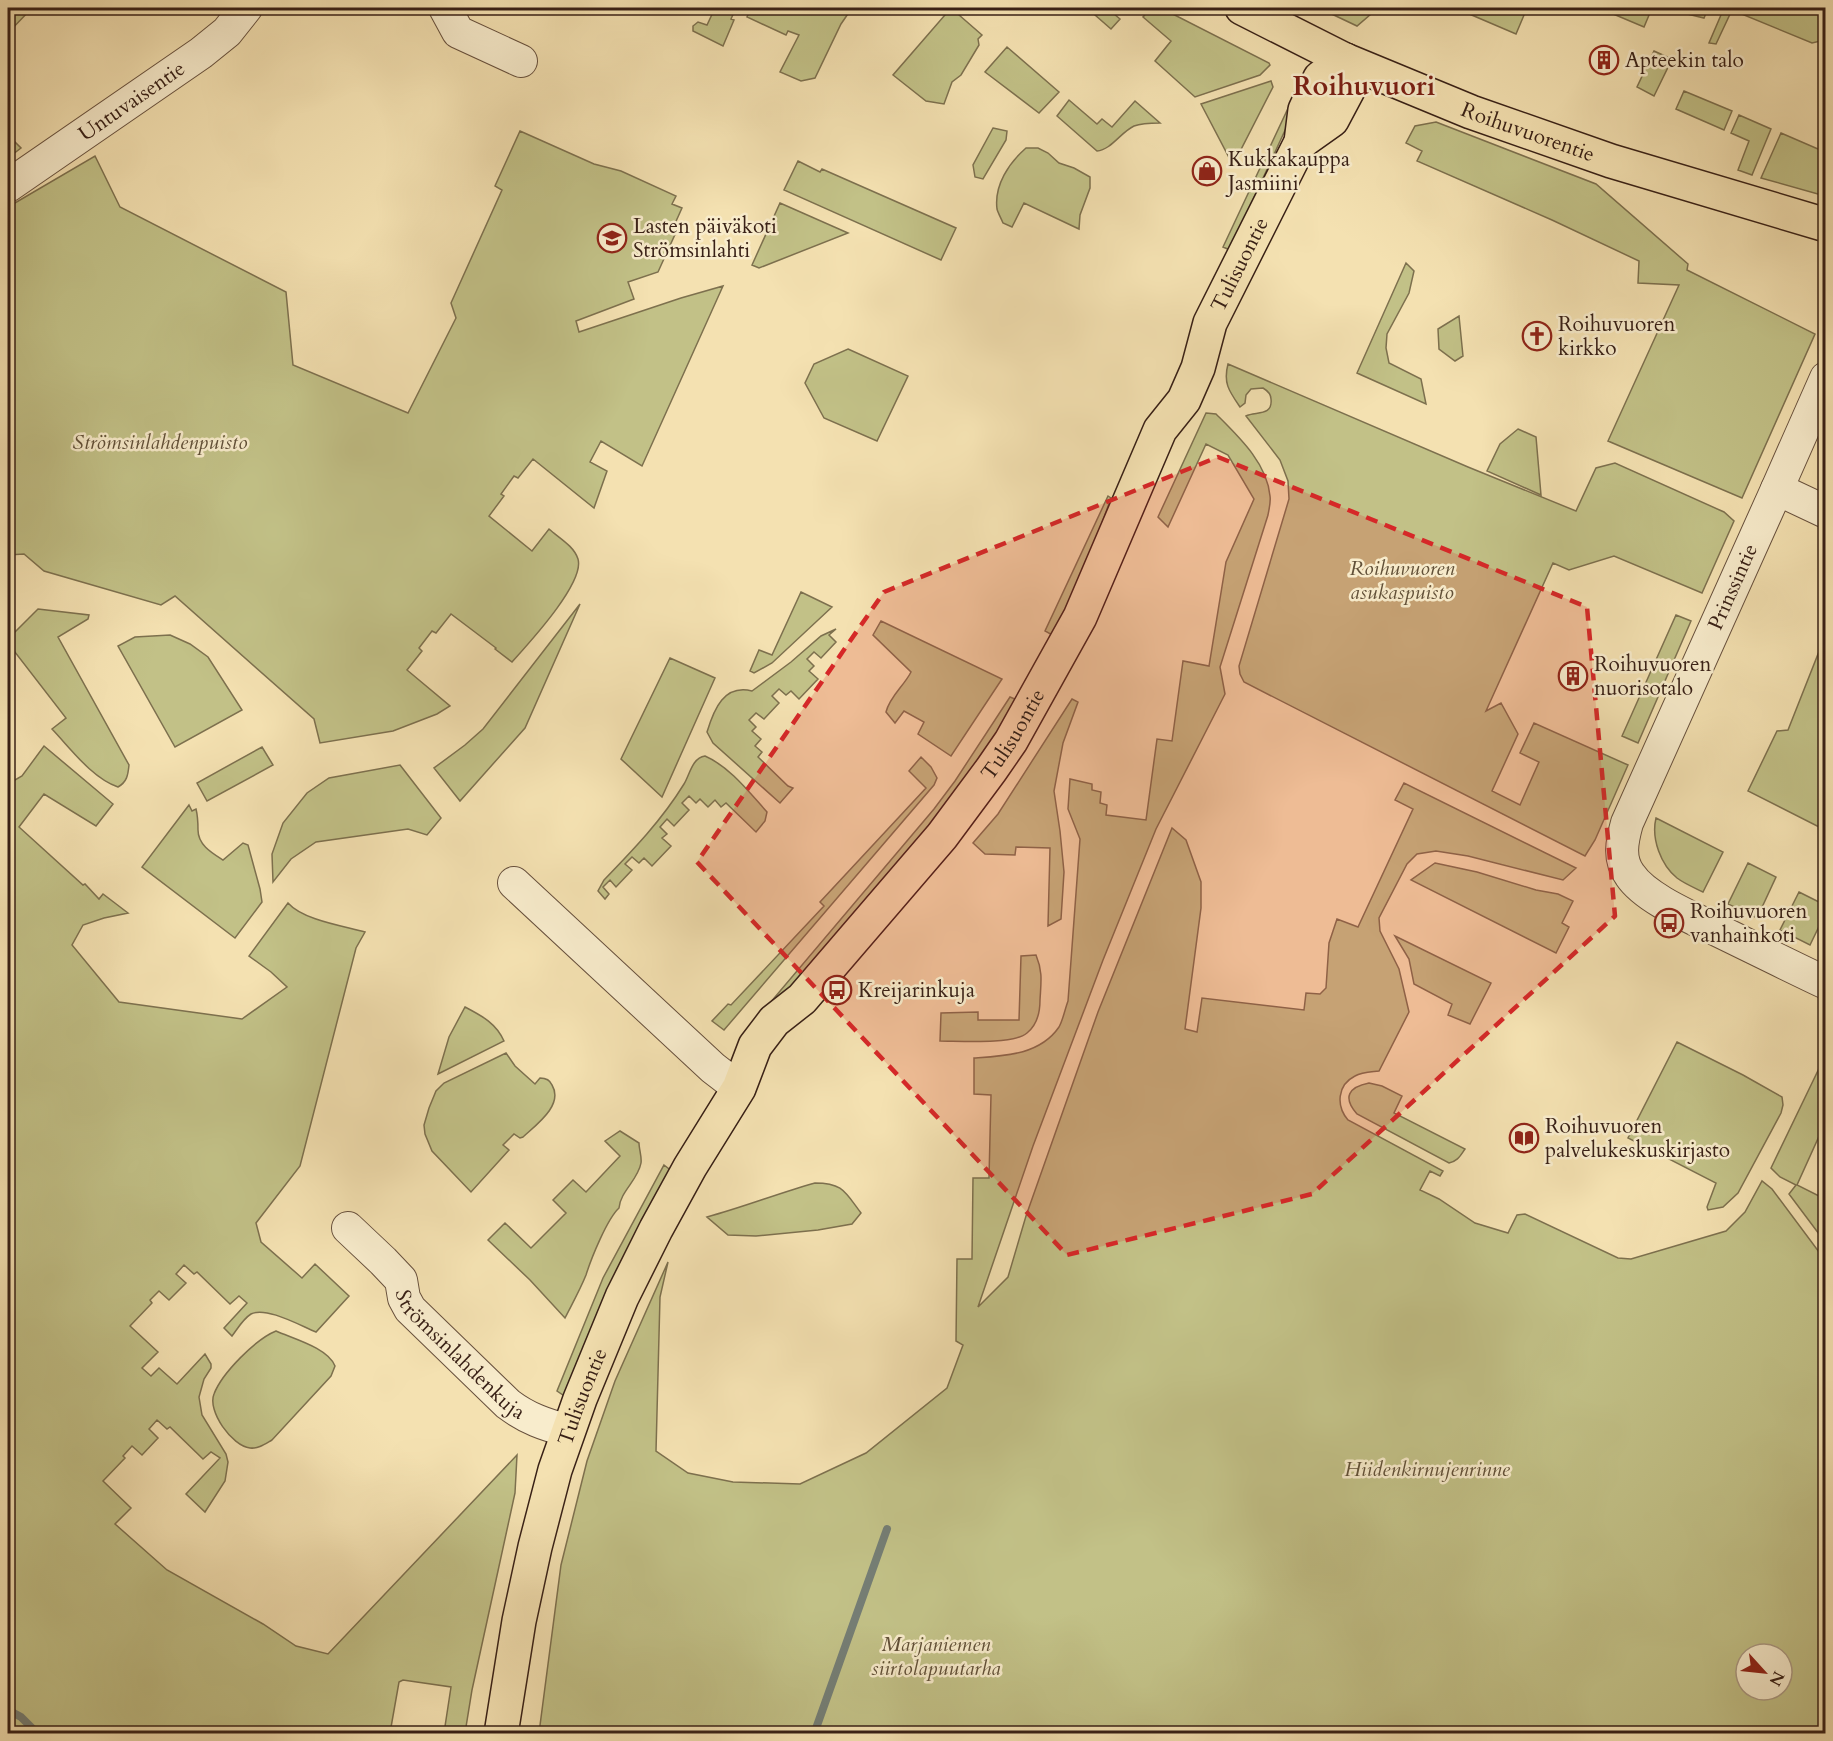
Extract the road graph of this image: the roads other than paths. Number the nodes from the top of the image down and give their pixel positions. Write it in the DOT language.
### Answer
graph roads {
  1 [pos="246,8"];
  2 [pos="445,8"];
  3 [pos="1242,8"];
  4 [pos="1345,60"];
  5 [pos="521,61"];
  6 [pos="8,186"];
  7 [pos="1826,225"];
  8 [pos="1826,378"];
  9 [pos="1777,489"];
  10 [pos="1826,512"];
  11 [pos="514,883"];
  12 [pos="1826,983"];
  13 [pos="739,1088"];
  14 [pos="348,1228"];
  15 [pos="568,1431"];
  16 [pos="501,1734"];
  1 -- 6 [label="street, Untuvaisentie"];
  2 -- 5 [label="street"];
  3 -- 4 [label="main road, Roihuvuorentie"];
  4 -- 7 [label="main road, Roihuvuorentie"];
  4 -- 13 [label="main road, Tulisuontie"];
  8 -- 9 [label="street, Prinssintie"];
  9 -- 10 [label="street"];
  9 -- 12 [label="street, Prinssintie"];
  11 -- 13 [label="street"];
  13 -- 15 [label="main road, Tulisuontie"];
  14 -- 15 [label="street, Strömsinlahdenkuja"];
  15 -- 16 [label="main road, Tulisuontie"];
}
